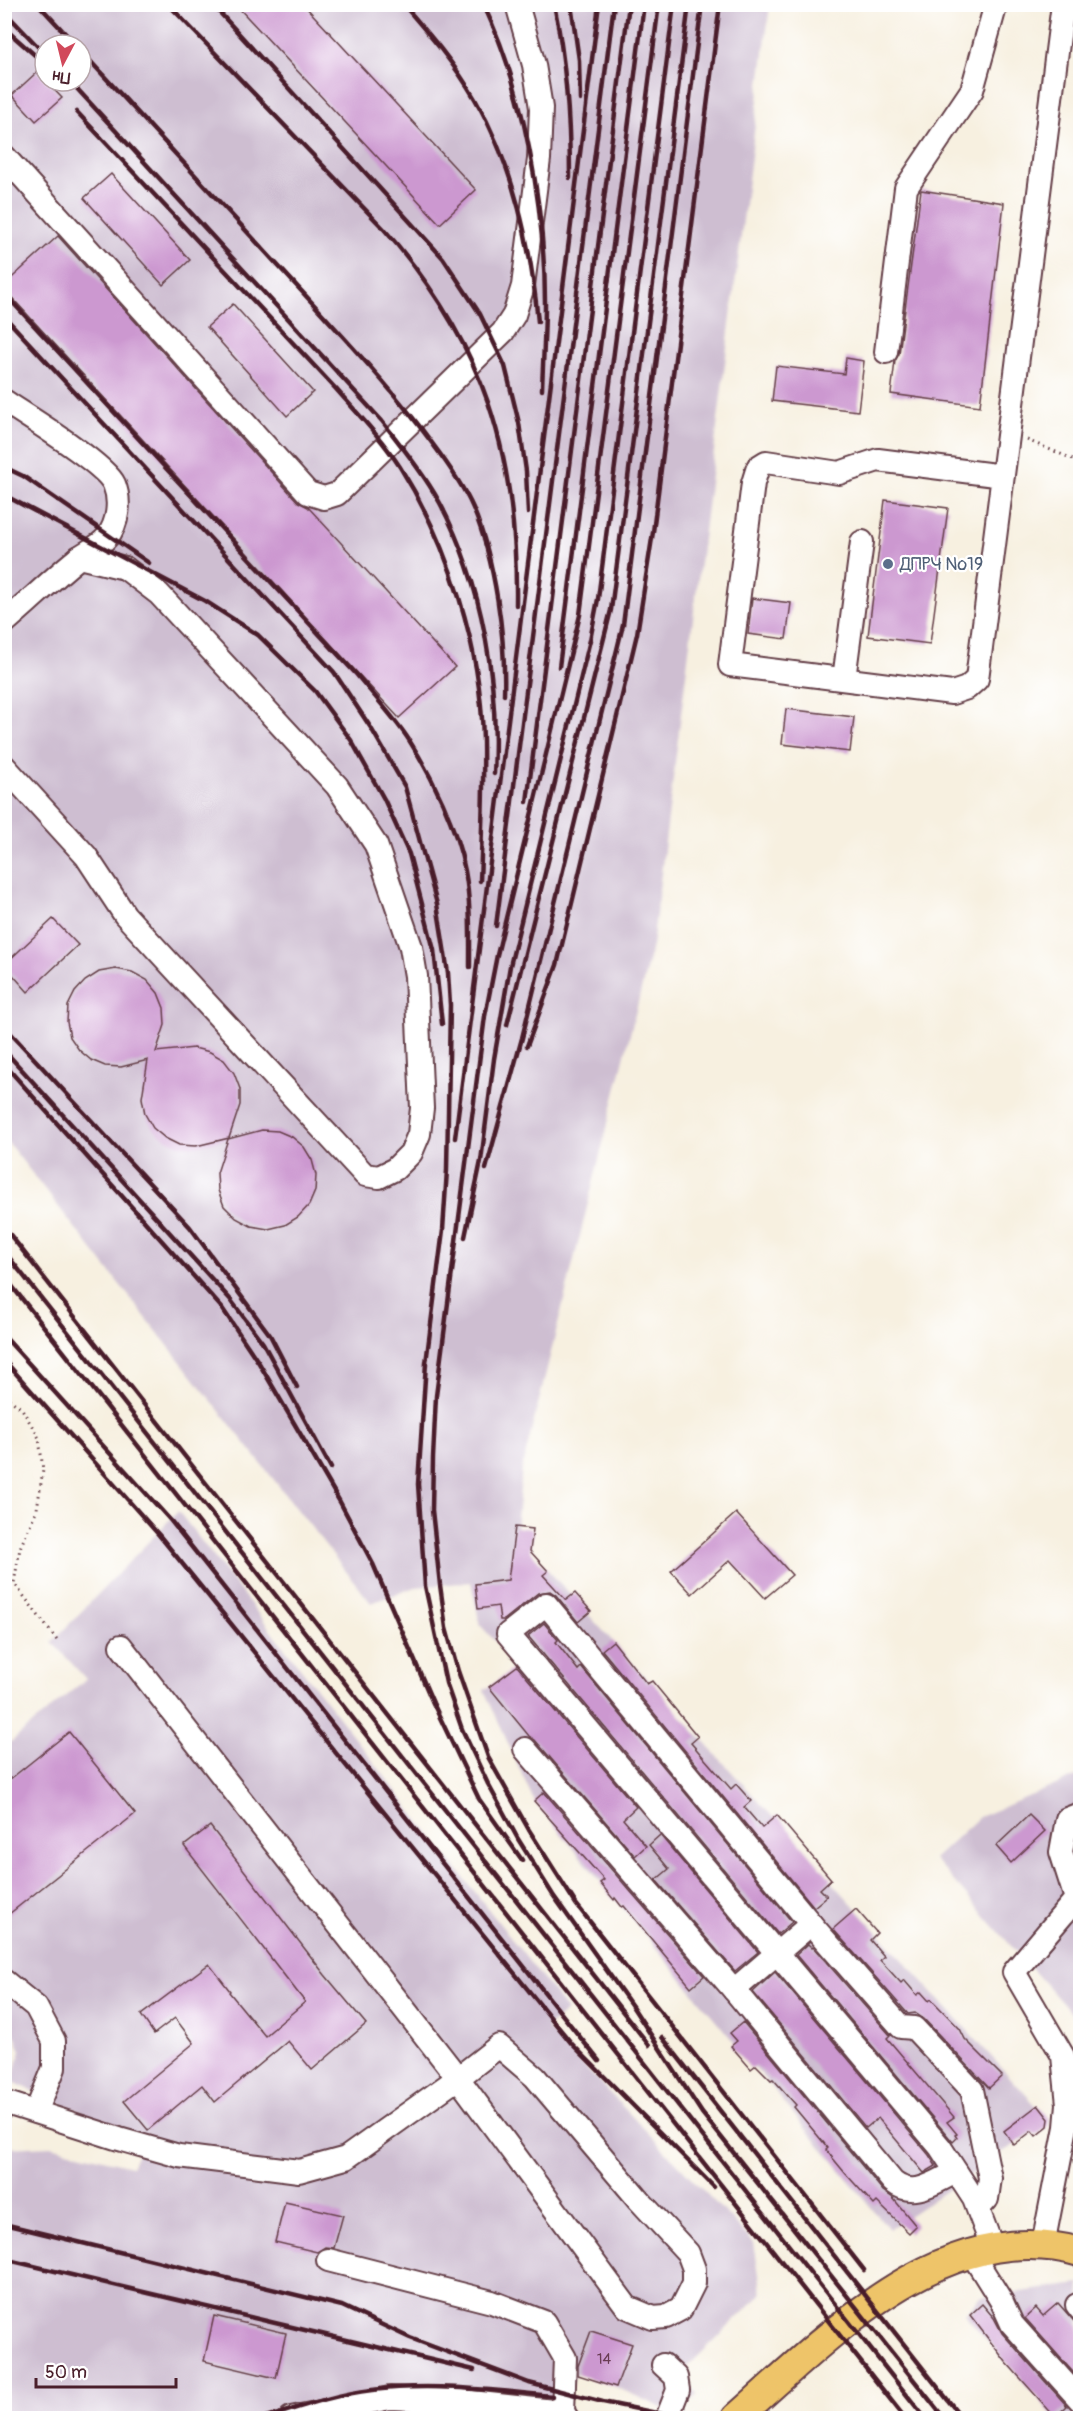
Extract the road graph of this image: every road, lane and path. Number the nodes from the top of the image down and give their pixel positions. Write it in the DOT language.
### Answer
graph roads {
  1 [pos="517,4"];
  2 [pos="996,4"];
  3 [pos="1063,4"];
  4 [pos="4,156"];
  5 [pos="886,352"];
  6 [pos="4,400"];
  7 [pos="1008,437"];
  8 [pos="1080,462"];
  9 [pos="1003,476"];
  10 [pos="862,542"];
  11 [pos="79,557"];
  12 [pos="4,623"];
  13 [pos="844,679"];
  14 [pos="4,766"];
  15 [pos="4,1395"];
  16 [pos="58,1643"];
  17 [pos="121,1646"];
  18 [pos="525,1749"];
  19 [pos="1080,1814"];
  20 [pos="811,1924"];
  21 [pos="777,1954"];
  22 [pos="4,1981"];
  23 [pos="734,1990"];
  24 [pos="459,2078"];
  25 [pos="4,2102"];
  26 [pos="36,2112"];
  27 [pos="956,2172"];
  28 [pos="978,2209"];
  29 [pos="1043,2245"];
  30 [pos="982,2252"];
  31 [pos="1080,2252"];
  32 [pos="328,2260"];
  33 [pos="663,2365"];
  34 [pos="1080,2400"];
  35 [pos="565,2415"];
  36 [pos="291,2418"];
  37 [pos="667,2418"];
  38 [pos="736,2418"];
  1 -- 4 [label="lane"];
  2 -- 5 [label="lane"];
  3 -- 7 [label="lane"];
  6 -- 11 [label="lane"];
  7 -- 8 [label="path"];
  7 -- 9 [label="lane"];
  9 -- 13 [label="lane"];
  9 -- 13 [label="lane"];
  10 -- 13 [label="lane"];
  11 -- 12 [label="lane"];
  11 -- 14 [label="lane"];
  15 -- 16 [label="path"];
  17 -- 24 [label="lane"];
  18 -- 23 [label="lane"];
  19 -- 29 [label="lane"];
  20 -- 21 [label="lane"];
  20 -- 21 [label="lane"];
  20 -- 28 [label="lane"];
  21 -- 23 [label="lane"];
  21 -- 27 [label="lane"];
  22 -- 26 [label="lane"];
  23 -- 27 [label="lane"];
  24 -- 24 [label="lane"];
  24 -- 26 [label="lane"];
  25 -- 26 [label="lane"];
  27 -- 28 [label="lane"];
  28 -- 30 [label="lane"];
  29 -- 30 [label="main road"];
  29 -- 31 [label="main road"];
  30 -- 34 [label="lane"];
  30 -- 38 [label="main road"];
  32 -- 35 [label="lane"];
  33 -- 37 [label="lane"];
  35 -- 36 [label="lane"];
}
